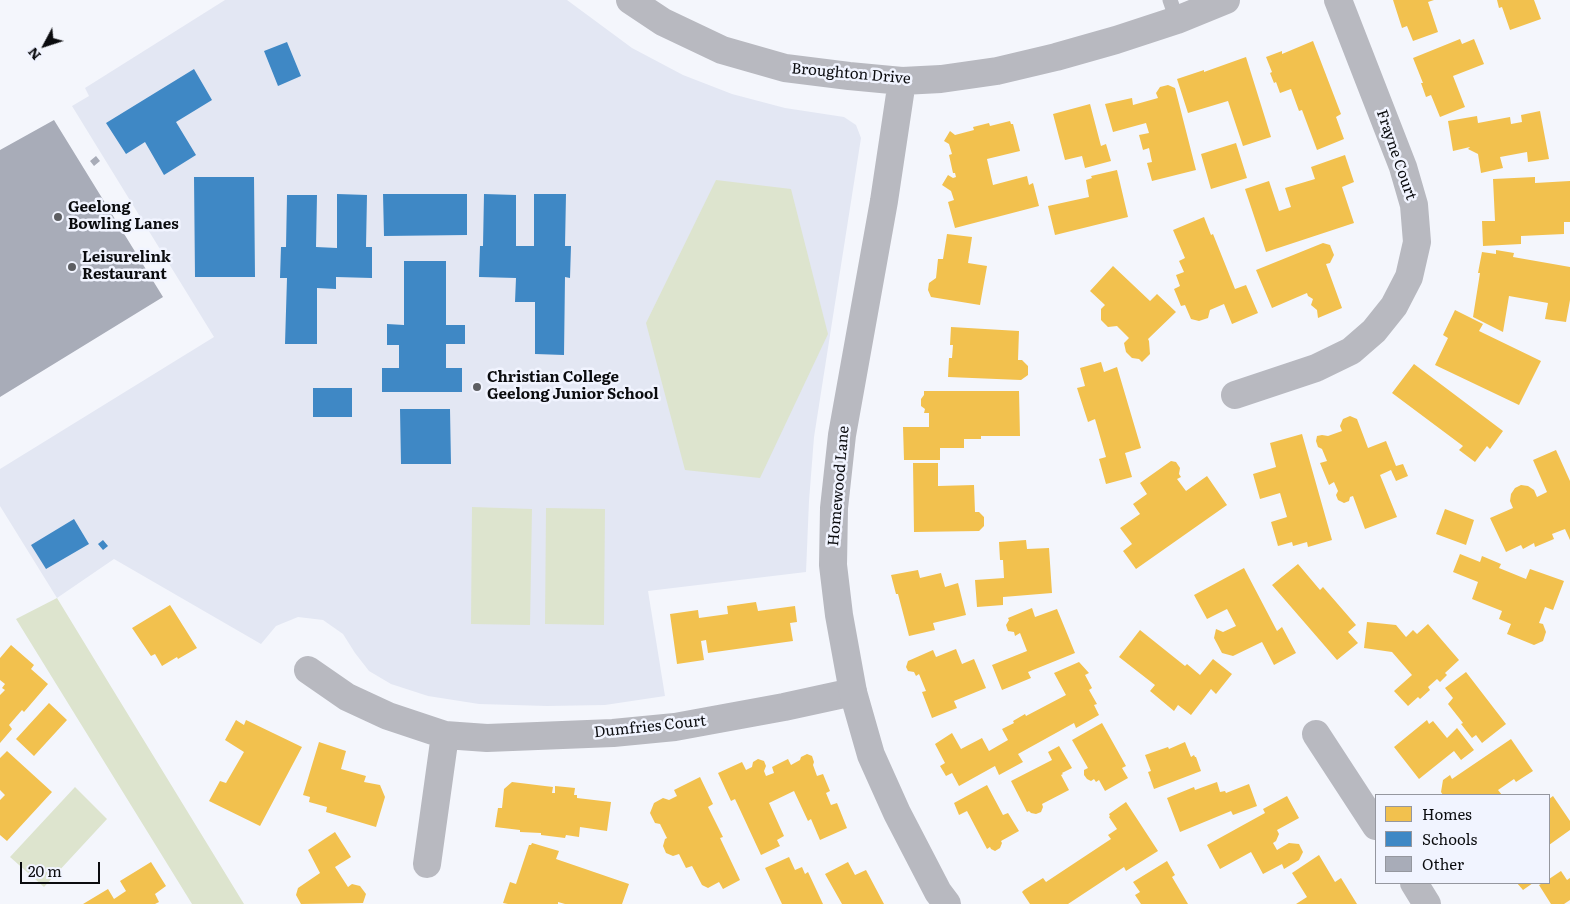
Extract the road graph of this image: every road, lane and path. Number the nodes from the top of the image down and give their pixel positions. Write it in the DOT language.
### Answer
graph roads {
  1 [pos="630,0"];
  2 [pos="1226,0"];
  3 [pos="1338,0"];
  4 [pos="1174,10"];
  5 [pos="902,81"];
  6 [pos="1235,395"];
  7 [pos="308,670"];
  8 [pos="853,692"];
  9 [pos="1316,734"];
  10 [pos="445,735"];
  11 [pos="1375,824"];
  12 [pos="427,864"];
  13 [pos="1415,884"];
  14 [pos="947,904"];
  15 [pos="1428,904"];
  1 -- 5 [label="street, Broughton Drive"];
  2 -- 4 [label="street, Broughton Drive"];
  3 -- 6 [label="street, Frayne Court"];
  4 -- 5 [label="street, Broughton Drive"];
  5 -- 8 [label="street, Homewood Lane"];
  7 -- 10 [label="street, Dumfries Court"];
  8 -- 10 [label="street, Dumfries Court"];
  8 -- 14 [label="street, Homewood Lane"];
  9 -- 11 [label="street"];
  10 -- 12 [label="street"];
  13 -- 15 [label="street"];
}
